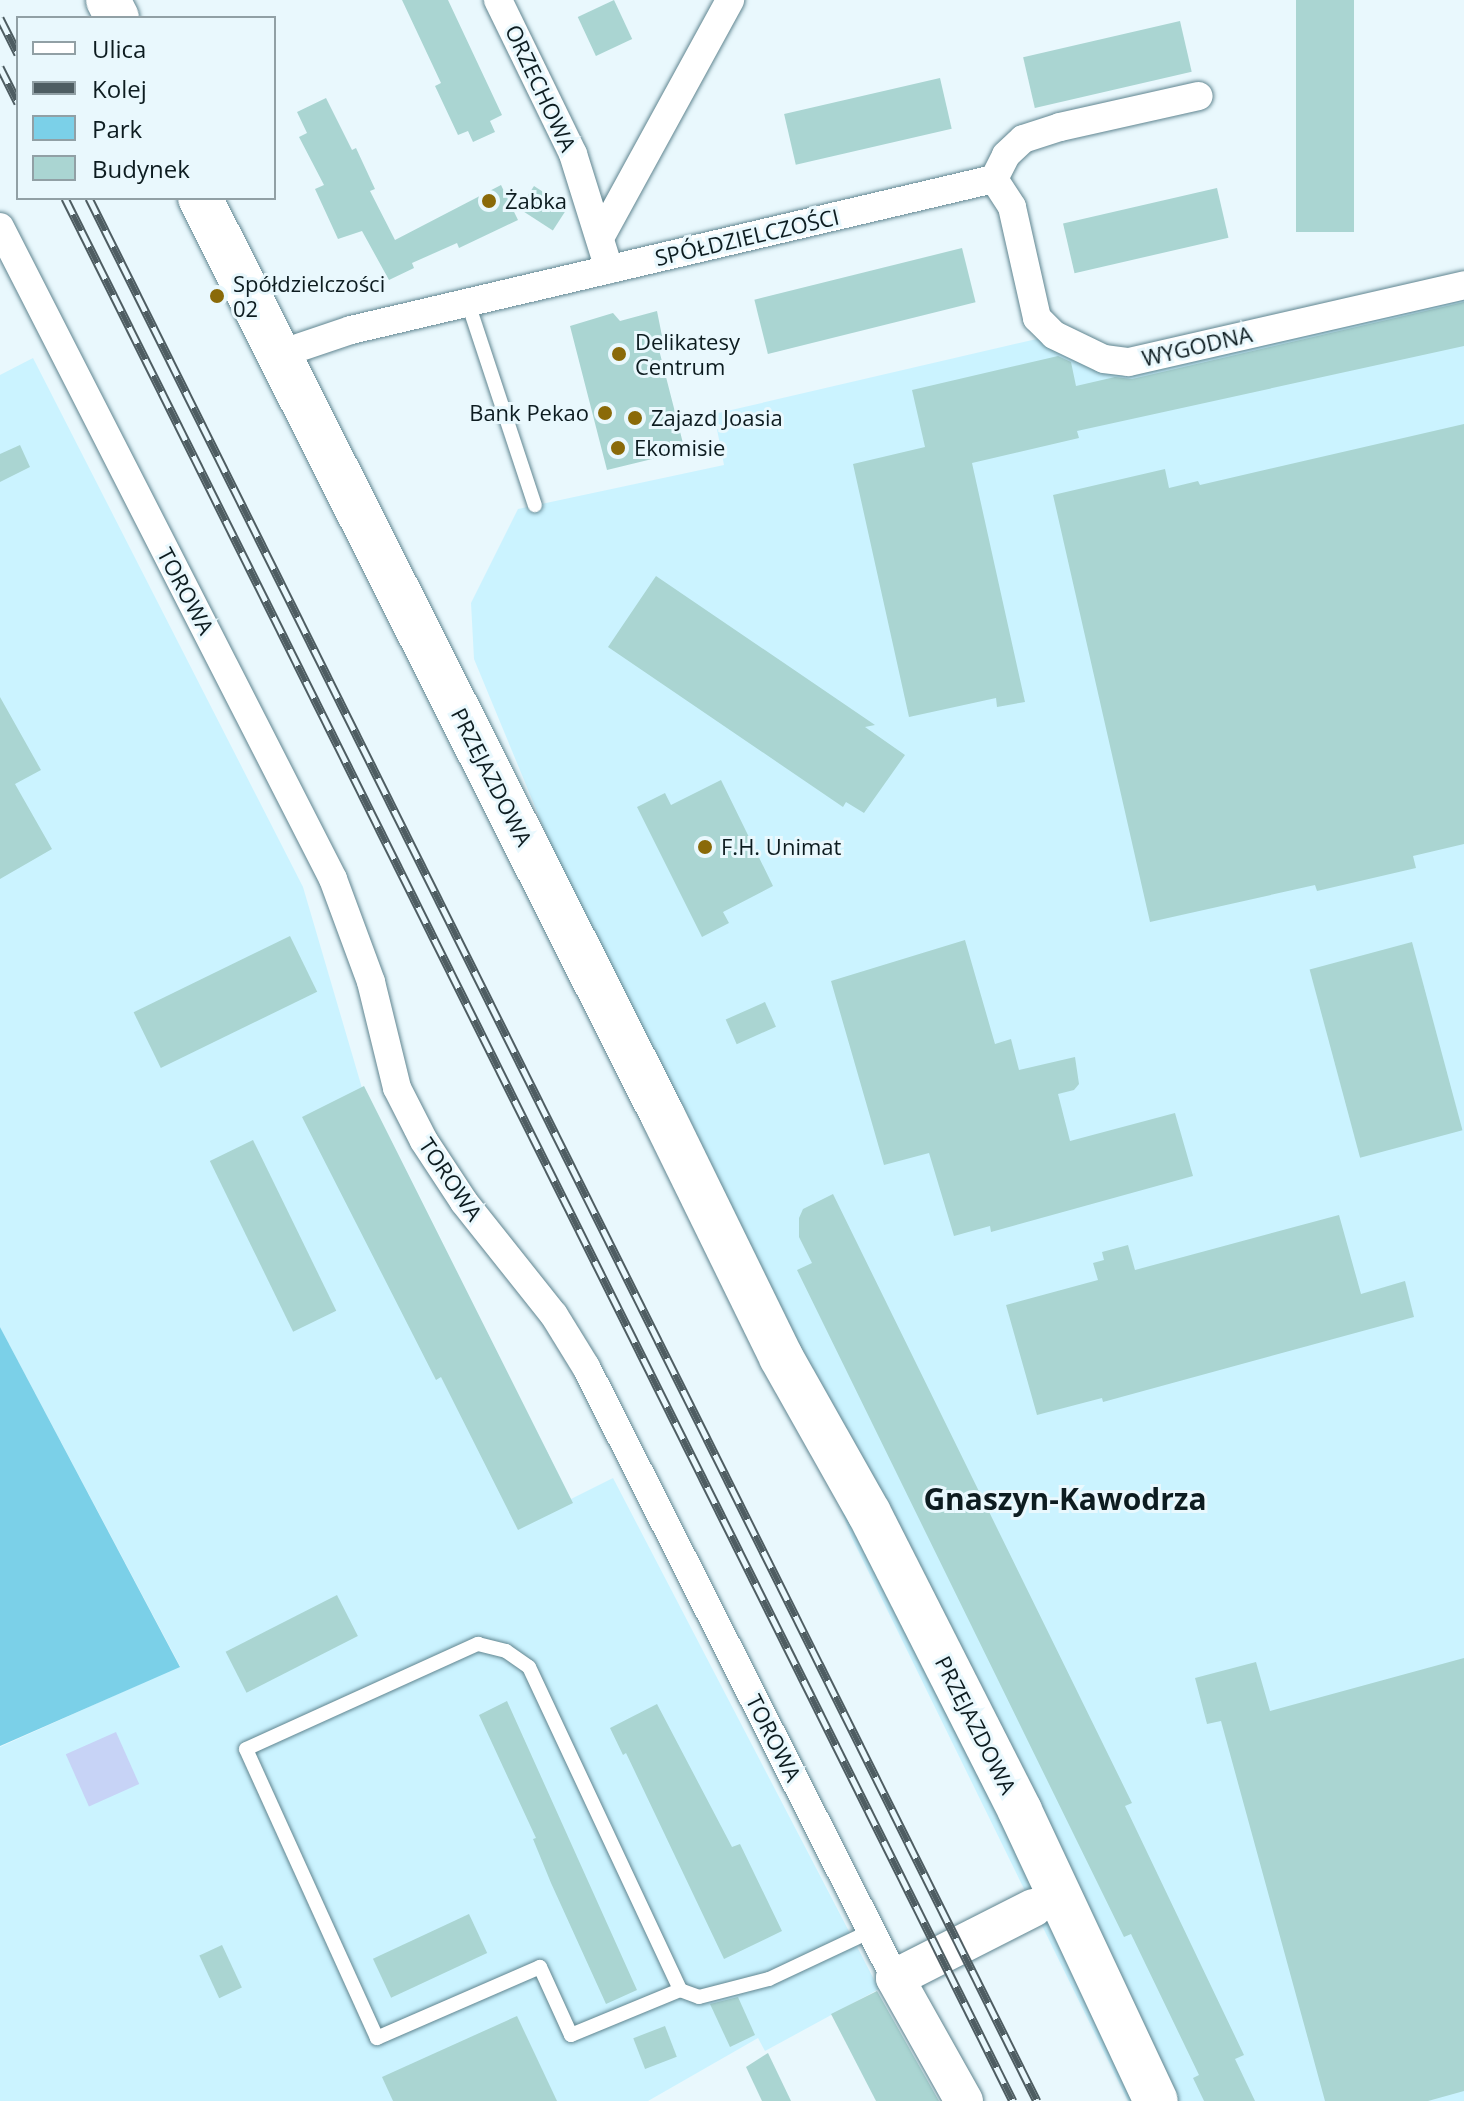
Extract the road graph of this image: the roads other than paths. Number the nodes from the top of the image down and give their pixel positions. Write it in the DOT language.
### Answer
graph roads {
  1 [pos="498,0"];
  2 [pos="730,0"];
  3 [pos="1199,96"];
  4 [pos="994,179"];
  5 [pos="201,200"];
  6 [pos="0,227"];
  7 [pos="601,236"];
  8 [pos="609,269"];
  9 [pos="1464,285"];
  10 [pos="468,303"];
  11 [pos="277,355"];
  12 [pos="535,505"];
  13 [pos="781,1357"];
  14 [pos="1033,1908"];
  15 [pos="871,1931"];
  16 [pos="895,1978"];
  17 [pos="680,1990"];
  18 [pos="964,2101"];
  19 [pos="1128,2101"];
  20 [pos="1156,2101"];
  1 -- 7 [label="street, ORZECHOWA"];
  2 -- 7 [label="street"];
  3 -- 4 [label="street"];
  4 -- 8 [label="street, SPÓŁDZIELCZOŚCI"];
  4 -- 9 [label="street, WYGODNA"];
  5 -- 11 [label="main road, PRZEJAZDOWA"];
  6 -- 15 [label="street, TOROWA"];
  7 -- 8 [label="street, ORZECHOWA"];
  8 -- 10 [label="street, SPÓŁDZIELCZOŚCI"];
  10 -- 11 [label="street, SPÓŁDZIELCZOŚCI"];
  10 -- 12 [label="lane"];
  11 -- 13 [label="main road, PRZEJAZDOWA"];
  13 -- 14 [label="main road, PRZEJAZDOWA"];
  13 -- 20 [label="main road, PRZEJAZDOWA"];
  14 -- 16 [label="street"];
  14 -- 19 [label="main road, PRZEJAZDOWA"];
  15 -- 16 [label="street, TOROWA"];
  15 -- 17 [label="lane"];
  16 -- 18 [label="street, TOROWA"];
  17 -- 17 [label="lane"];
}
